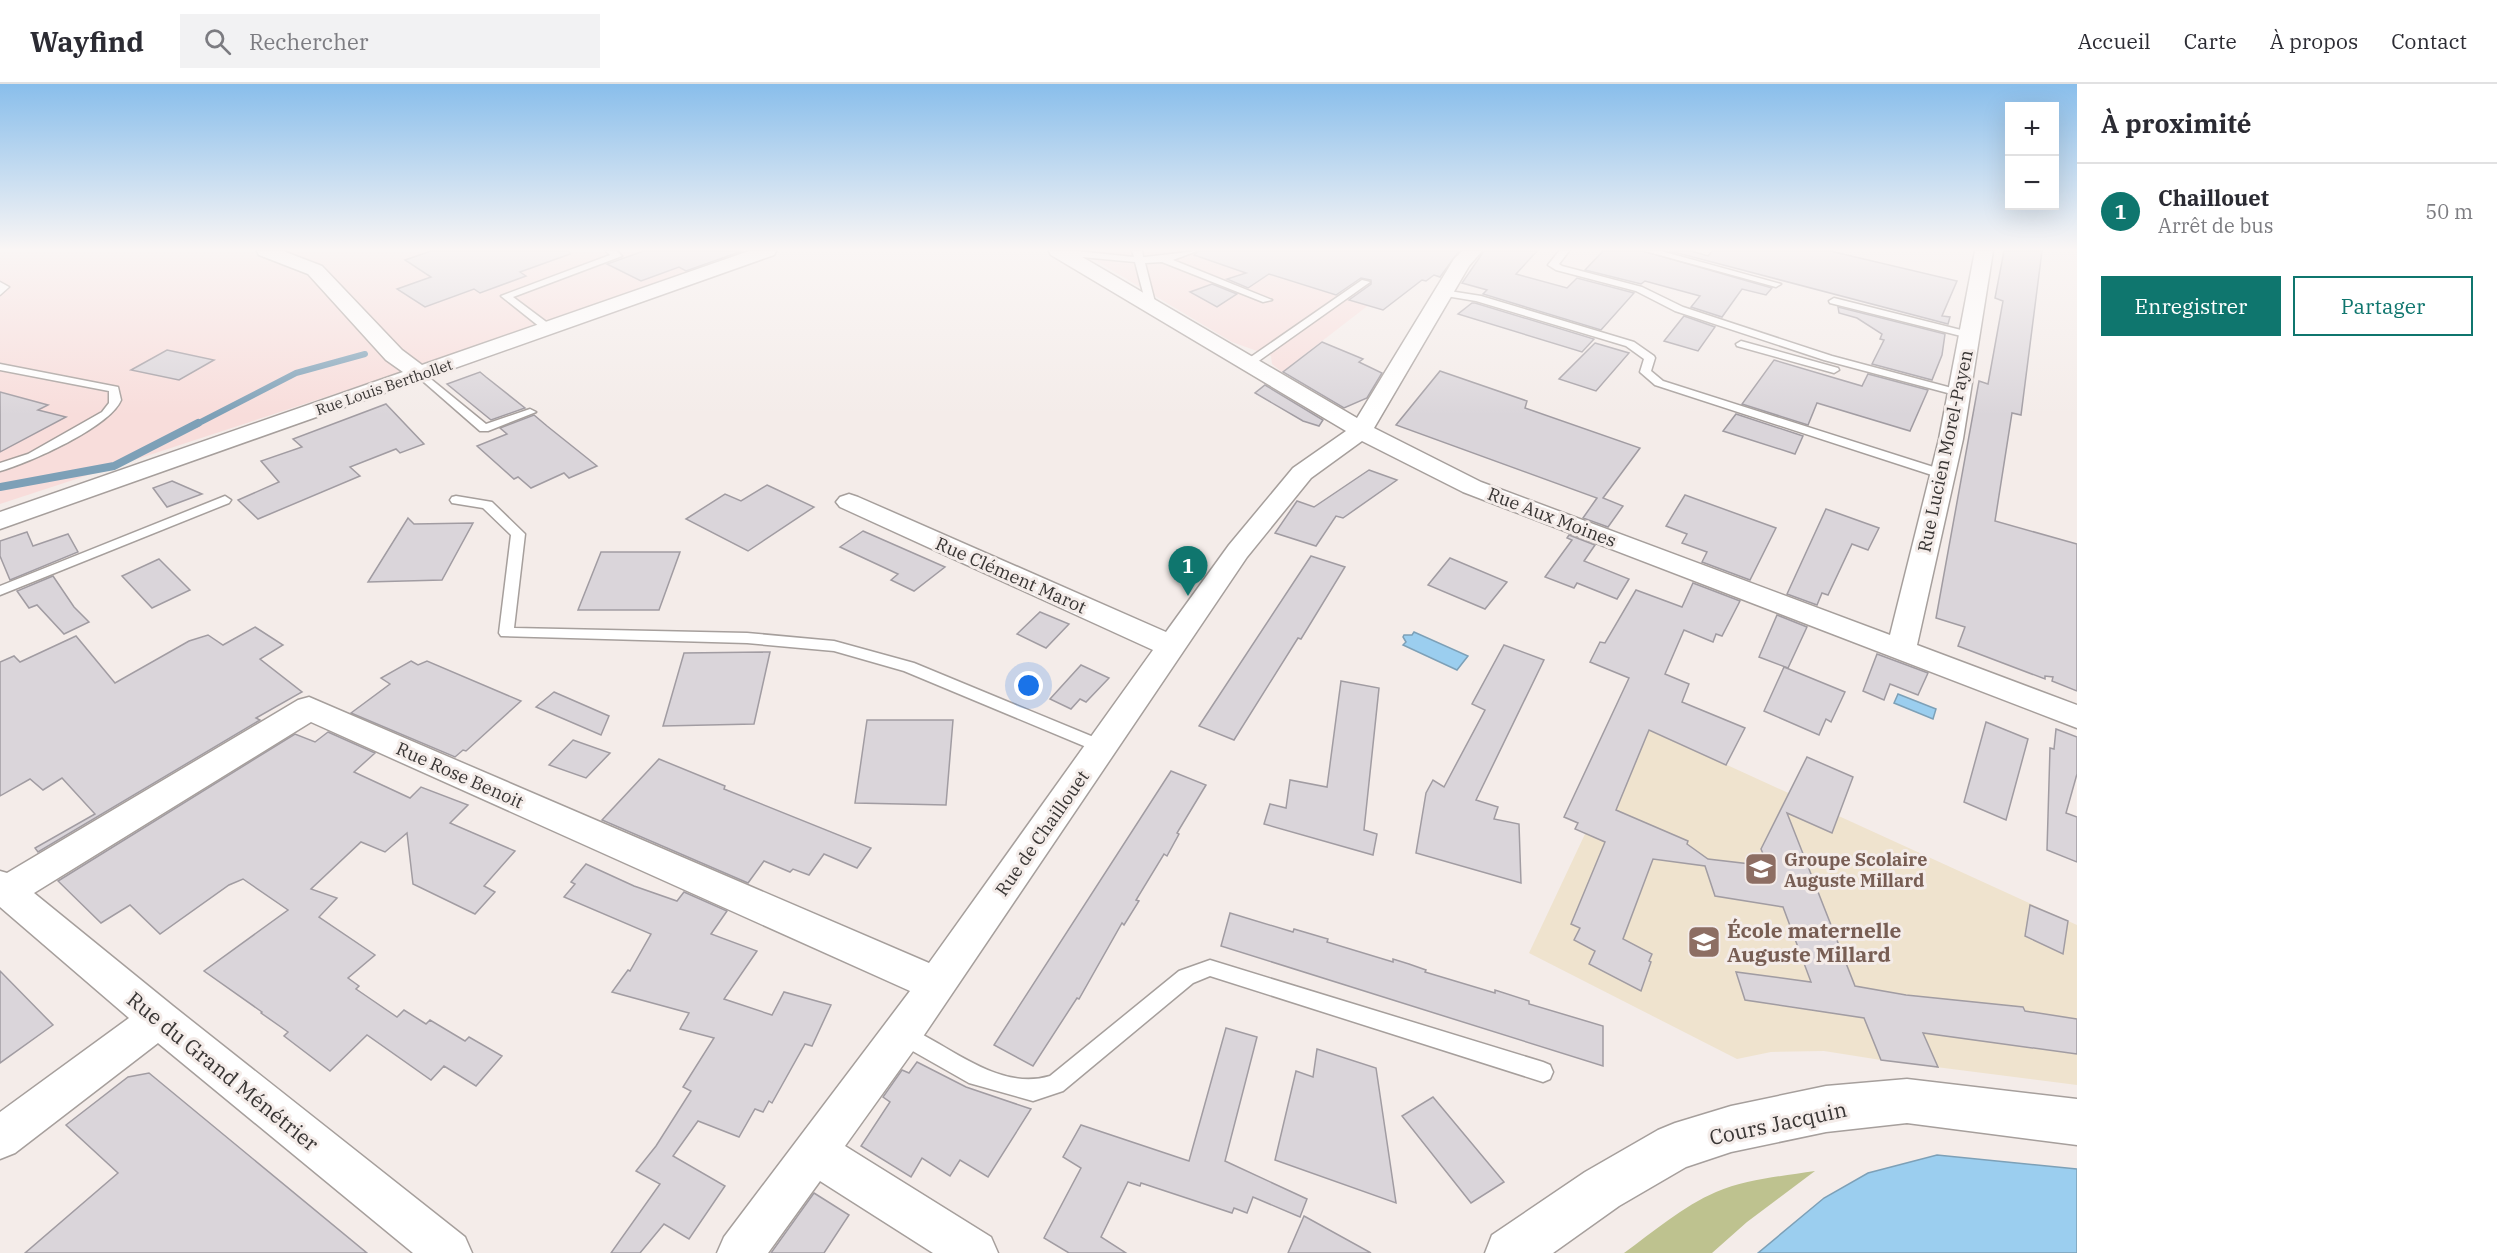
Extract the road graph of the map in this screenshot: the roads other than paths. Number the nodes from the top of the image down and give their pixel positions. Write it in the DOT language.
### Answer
graph roads {
  1 [pos="348,306"];
  2 [pos="518,306"];
  3 [pos="622,306"];
  4 [pos="1151,306"];
  5 [pos="1331,306"];
  6 [pos="1436,306"];
  7 [pos="1502,306"];
  8 [pos="1672,306"];
  9 [pos="1852,306"];
  10 [pos="1974,306"];
  11 [pos="552,332"];
  12 [pos="1969,335"];
  13 [pos="1741,344"];
  14 [pos="1249,363"];
  15 [pos="0,367"];
  16 [pos="421,374"];
  17 [pos="1958,399"];
  18 [pos="530,412"];
  19 [pos="1361,431"];
  20 [pos="0,467"];
  21 [pos="1942,474"];
  22 [pos="225,500"];
  23 [pos="456,500"];
  24 [pos="849,502"];
  25 [pos="0,521"];
  26 [pos="0,591"];
  27 [pos="1173,647"];
  28 [pos="1901,650"];
  29 [pos="2077,717"];
  30 [pos="1102,747"];
  31 [pos="3,889"];
  32 [pos="936,984"];
  33 [pos="159,1019"];
  34 [pos="902,1034"];
  35 [pos="1543,1072"];
  36 [pos="2077,1122"];
  37 [pos="0,1138"];
  38 [pos="816,1153"];
  39 [pos="449,1253"];
  40 [pos="740,1253"];
  41 [pos="975,1253"];
  42 [pos="1510,1253"];
  1 -- 16 [label="street"];
  2 -- 11 [label="lane"];
  3 -- 11 [label="street, Rue Louis Berthollet"];
  4 -- 14 [label="street, Rue Aux Moines"];
  5 -- 14 [label="lane"];
  6 -- 19 [label="street"];
  7 -- 21 [label="lane"];
  8 -- 17 [label="lane"];
  9 -- 12 [label="lane"];
  10 -- 12 [label="street, Rue Lucien Morel-Payen"];
  11 -- 16 [label="street, Rue Louis Berthollet"];
  12 -- 17 [label="street, Rue Lucien Morel-Payen"];
  13 -- 17 [label="lane"];
  14 -- 19 [label="street, Rue Aux Moines"];
  15 -- 20 [label="lane"];
  16 -- 18 [label="lane"];
  16 -- 25 [label="street, Rue Louis Berthollet"];
  17 -- 21 [label="street, Rue Lucien Morel-Payen"];
  19 -- 27 [label="street, Rue de Chaillouet"];
  19 -- 28 [label="street, Rue Aux Moines"];
  21 -- 28 [label="street, Rue Lucien Morel-Payen"];
  22 -- 26 [label="lane"];
  23 -- 30 [label="lane"];
  24 -- 27 [label="street, Rue Clément Marot"];
  27 -- 30 [label="street, Rue de Chaillouet"];
  28 -- 29 [label="street, Rue Aux Moines"];
  30 -- 32 [label="street, Rue de Chaillouet"];
  31 -- 32 [label="street, Rue Rose Benoit"];
  31 -- 33 [label="street, Rue du Grand Ménétrier"];
  32 -- 34 [label="street, Rue de Chaillouet"];
  33 -- 37 [label="street"];
  33 -- 39 [label="street, Rue du Grand Ménétrier"];
  34 -- 35 [label="lane"];
  34 -- 38 [label="street, Rue de Chaillouet"];
  36 -- 42 [label="main road, Cours Jacquin"];
  38 -- 40 [label="street, Rue de Chaillouet"];
  38 -- 41 [label="street"];
}
